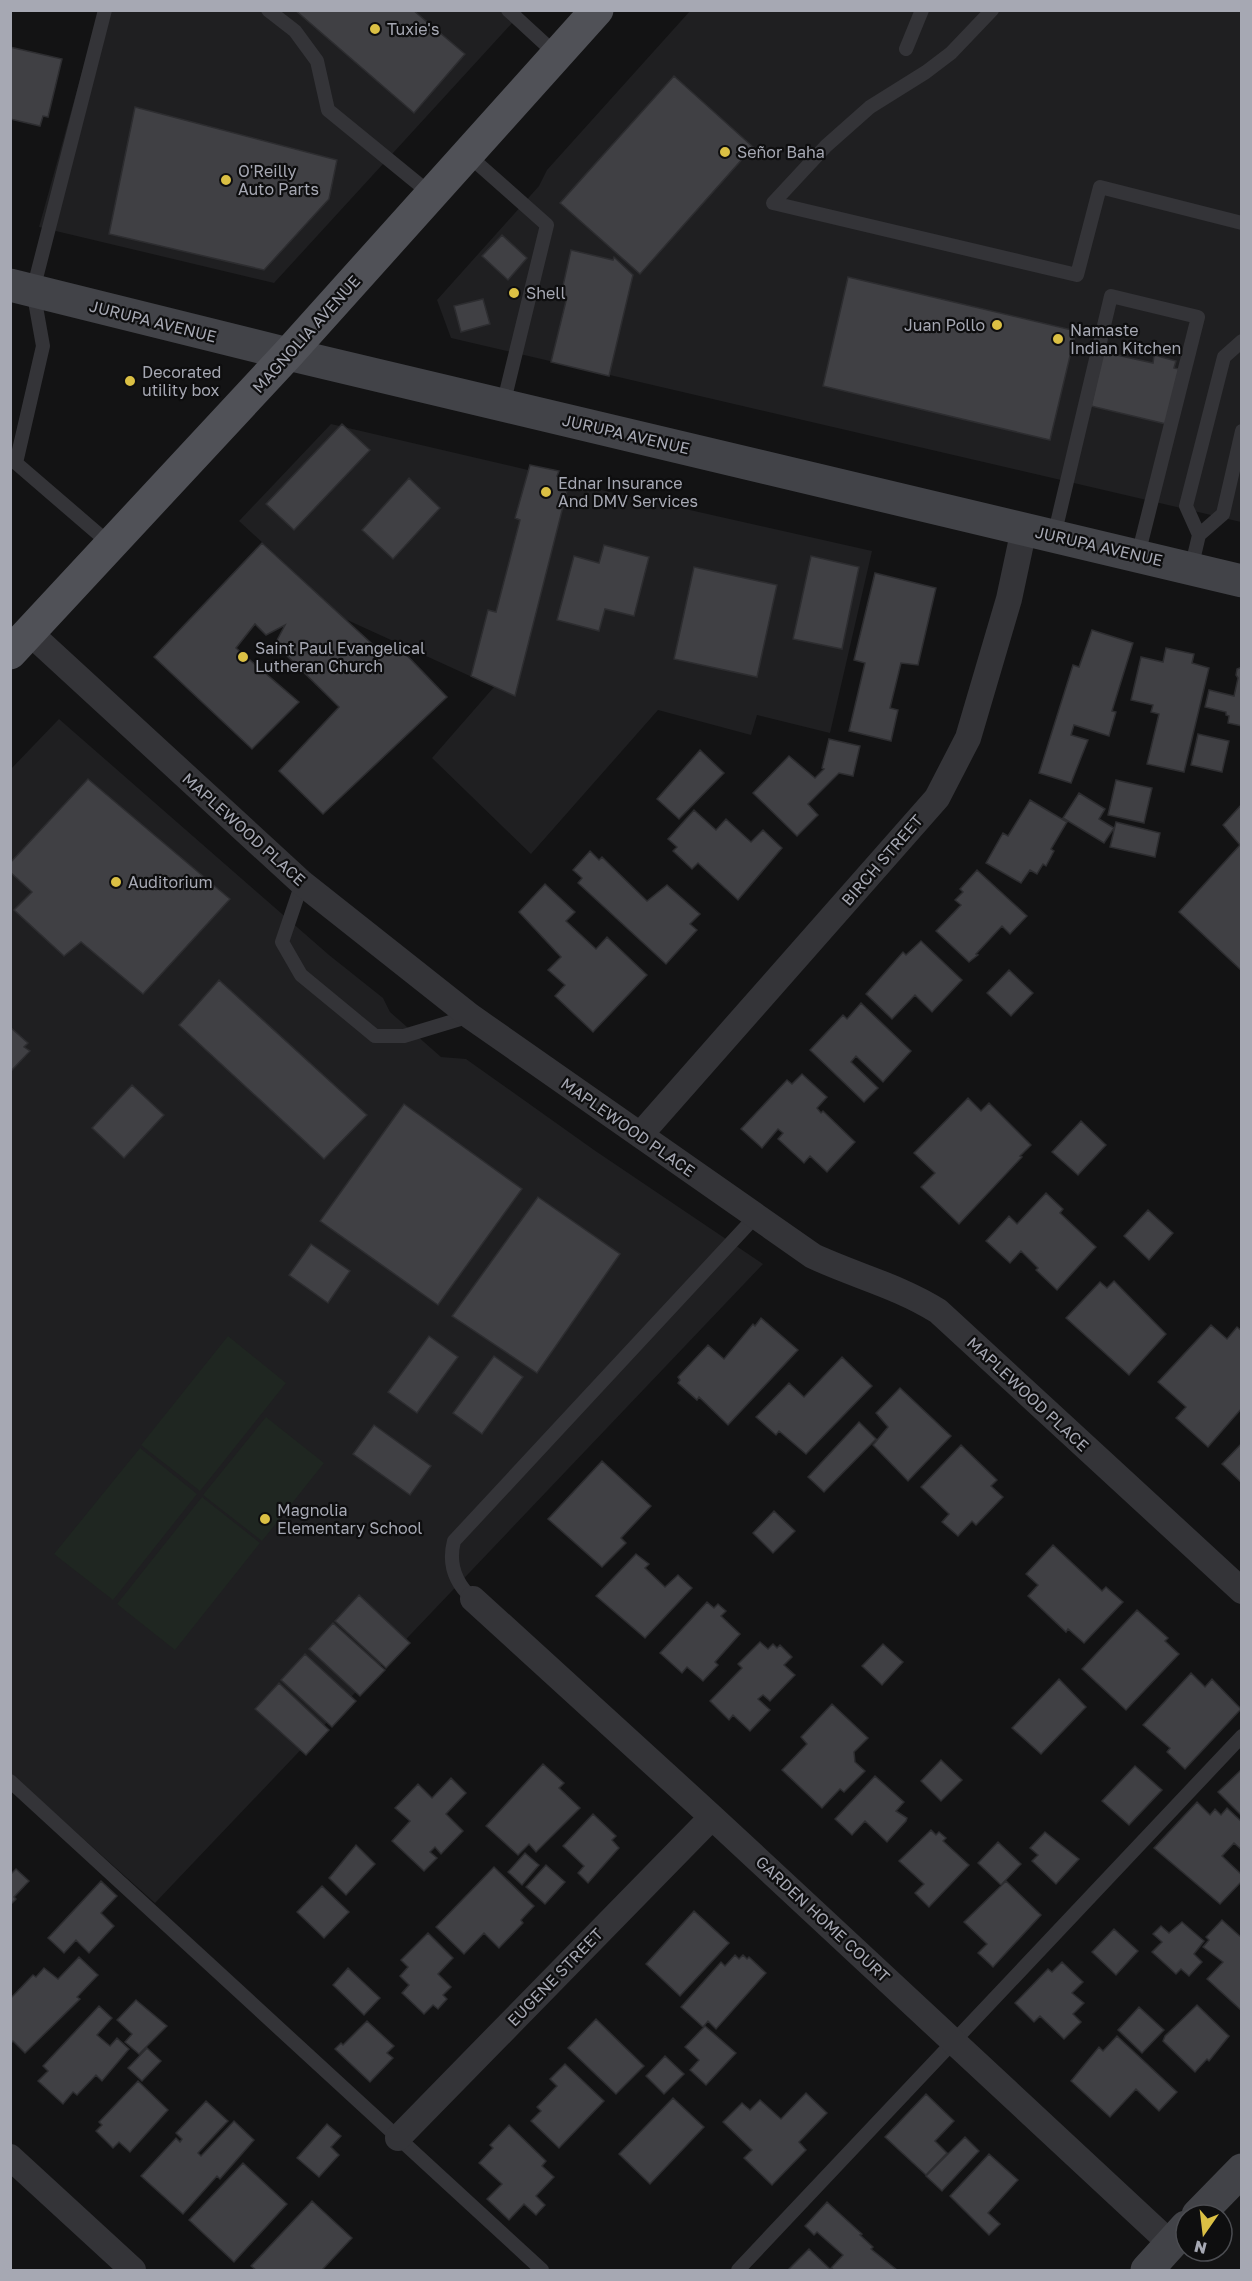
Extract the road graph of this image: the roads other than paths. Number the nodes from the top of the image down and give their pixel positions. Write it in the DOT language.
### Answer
graph roads {
  1 [pos="105,10"];
  2 [pos="268,10"];
  3 [pos="508,10"];
  4 [pos="597,10"];
  5 [pos="922,10"];
  6 [pos="992,10"];
  7 [pos="906,49"];
  8 [pos="557,55"];
  9 [pos="468,155"];
  10 [pos="432,195"];
  11 [pos="1242,223"];
  12 [pos="22,288"];
  13 [pos="1242,341"];
  14 [pos="288,354"];
  15 [pos="503,405"];
  16 [pos="1241,433"];
  17 [pos="1039,532"];
  18 [pos="1199,535"];
  19 [pos="110,544"];
  20 [pos="1138,555"];
  21 [pos="1191,568"];
  22 [pos="1242,581"];
  23 [pos="20,643"];
  24 [pos="302,883"];
  25 [pos="470,1016"];
  26 [pos="640,1135"];
  27 [pos="755,1217"];
  28 [pos="1242,1591"];
  29 [pos="473,1599"];
  30 [pos="1242,1736"];
  31 [pos="10,1781"];
  32 [pos="712,1816"];
  33 [pos="953,2041"];
  34 [pos="398,2138"];
  35 [pos="10,2157"];
  36 [pos="1242,2170"];
  37 [pos="1210,2203"];
  38 [pos="1174,2232"];
  39 [pos="1174,2240"];
  40 [pos="133,2271"];
  41 [pos="542,2271"];
  42 [pos="738,2271"];
  43 [pos="1147,2271"];
  1 -- 12 [label="lane"];
  2 -- 10 [label="lane"];
  3 -- 8 [label="lane"];
  4 -- 8 [label="main road, MAGNOLIA AVENUE"];
  5 -- 7 [label="lane"];
  6 -- 11 [label="lane"];
  8 -- 9 [label="main road, MAGNOLIA AVENUE"];
  9 -- 10 [label="main road, MAGNOLIA AVENUE"];
  9 -- 15 [label="lane"];
  10 -- 14 [label="main road, MAGNOLIA AVENUE"];
  12 -- 14 [label="main road, JURUPA AVENUE"];
  12 -- 19 [label="lane"];
  13 -- 18 [label="lane"];
  14 -- 15 [label="main road, JURUPA AVENUE"];
  14 -- 19 [label="main road, MAGNOLIA AVENUE"];
  15 -- 17 [label="main road, JURUPA AVENUE"];
  16 -- 18 [label="lane"];
  17 -- 20 [label="main road, JURUPA AVENUE"];
  17 -- 20 [label="lane"];
  17 -- 26 [label="street, BIRCH STREET"];
  18 -- 21 [label="lane"];
  19 -- 23 [label="main road, MAGNOLIA AVENUE"];
  20 -- 21 [label="main road, JURUPA AVENUE"];
  21 -- 22 [label="main road, JURUPA AVENUE"];
  23 -- 24 [label="street, MAPLEWOOD PLACE"];
  24 -- 25 [label="street, MAPLEWOOD PLACE"];
  24 -- 25 [label="lane"];
  25 -- 26 [label="street, MAPLEWOOD PLACE"];
  26 -- 27 [label="street, MAPLEWOOD PLACE"];
  27 -- 28 [label="street, MAPLEWOOD PLACE"];
  27 -- 29 [label="lane"];
  29 -- 32 [label="street, GARDEN HOME COURT"];
  30 -- 33 [label="lane"];
  31 -- 34 [label="lane"];
  32 -- 33 [label="street, GARDEN HOME COURT"];
  32 -- 34 [label="street, EUGENE STREET"];
  33 -- 38 [label="street, GARDEN HOME COURT"];
  33 -- 42 [label="lane"];
  34 -- 41 [label="lane"];
  35 -- 40 [label="street"];
  36 -- 37 [label="main road"];
  39 -- 43 [label="main road"];
}
